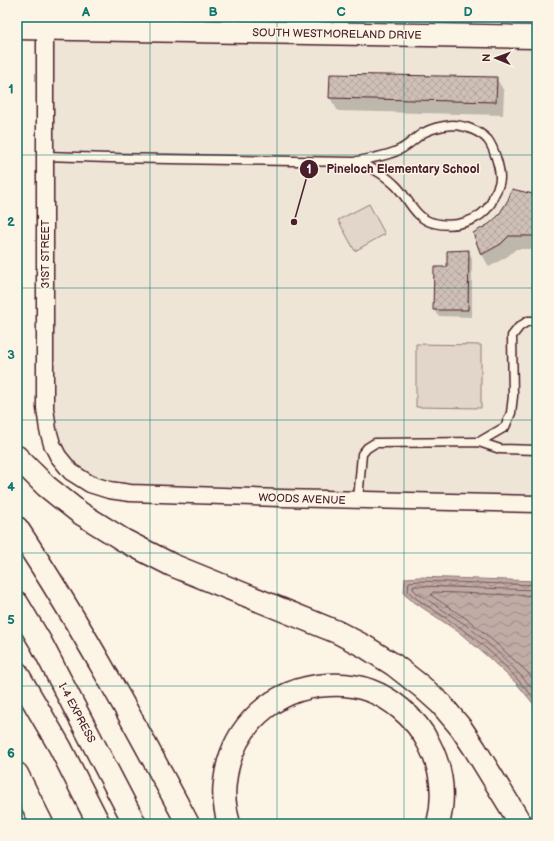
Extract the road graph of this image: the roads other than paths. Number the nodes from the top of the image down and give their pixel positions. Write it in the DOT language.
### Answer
graph roads {
  1 [pos="235,24"];
  2 [pos="17,28"];
  3 [pos="45,28"];
  4 [pos="537,37"];
  5 [pos="45,156"];
  6 [pos="354,162"];
  7 [pos="537,321"];
  8 [pos="479,442"];
  9 [pos="537,450"];
  10 [pos="17,457"];
  11 [pos="71,472"];
  12 [pos="358,500"];
  13 [pos="537,504"];
  14 [pos="17,528"];
  15 [pos="17,603"];
  16 [pos="17,673"];
  17 [pos="145,744"];
  18 [pos="17,774"];
  19 [pos="42,824"];
  20 [pos="99,824"];
  21 [pos="135,824"];
  22 [pos="178,824"];
  23 [pos="188,824"];
  24 [pos="229,824"];
  25 [pos="438,824"];
  26 [pos="521,824"];
  1 -- 3 [label="main road, SOUTH WESTMORELAND DRIVE"];
  1 -- 4 [label="main road, SOUTH WESTMORELAND DRIVE"];
  2 -- 3 [label="main road, SOUTH WESTMORELAND DRIVE"];
  3 -- 5 [label="street, 31ST STREET"];
  5 -- 6 [label="lane"];
  5 -- 11 [label="street, 31ST STREET"];
  6 -- 6 [label="lane"];
  7 -- 8 [label="lane"];
  8 -- 9 [label="lane"];
  8 -- 12 [label="lane"];
  10 -- 26 [label="main road"];
  11 -- 12 [label="street, WOODS AVENUE"];
  12 -- 13 [label="street, WOODS AVENUE"];
  14 -- 17 [label="main road"];
  15 -- 21 [label="main road, I-4 EXPRESS"];
  16 -- 20 [label="main road"];
  17 -- 22 [label="main road"];
  17 -- 23 [label="main road"];
  18 -- 19 [label="main road"];
  24 -- 25 [label="main road"];
}
